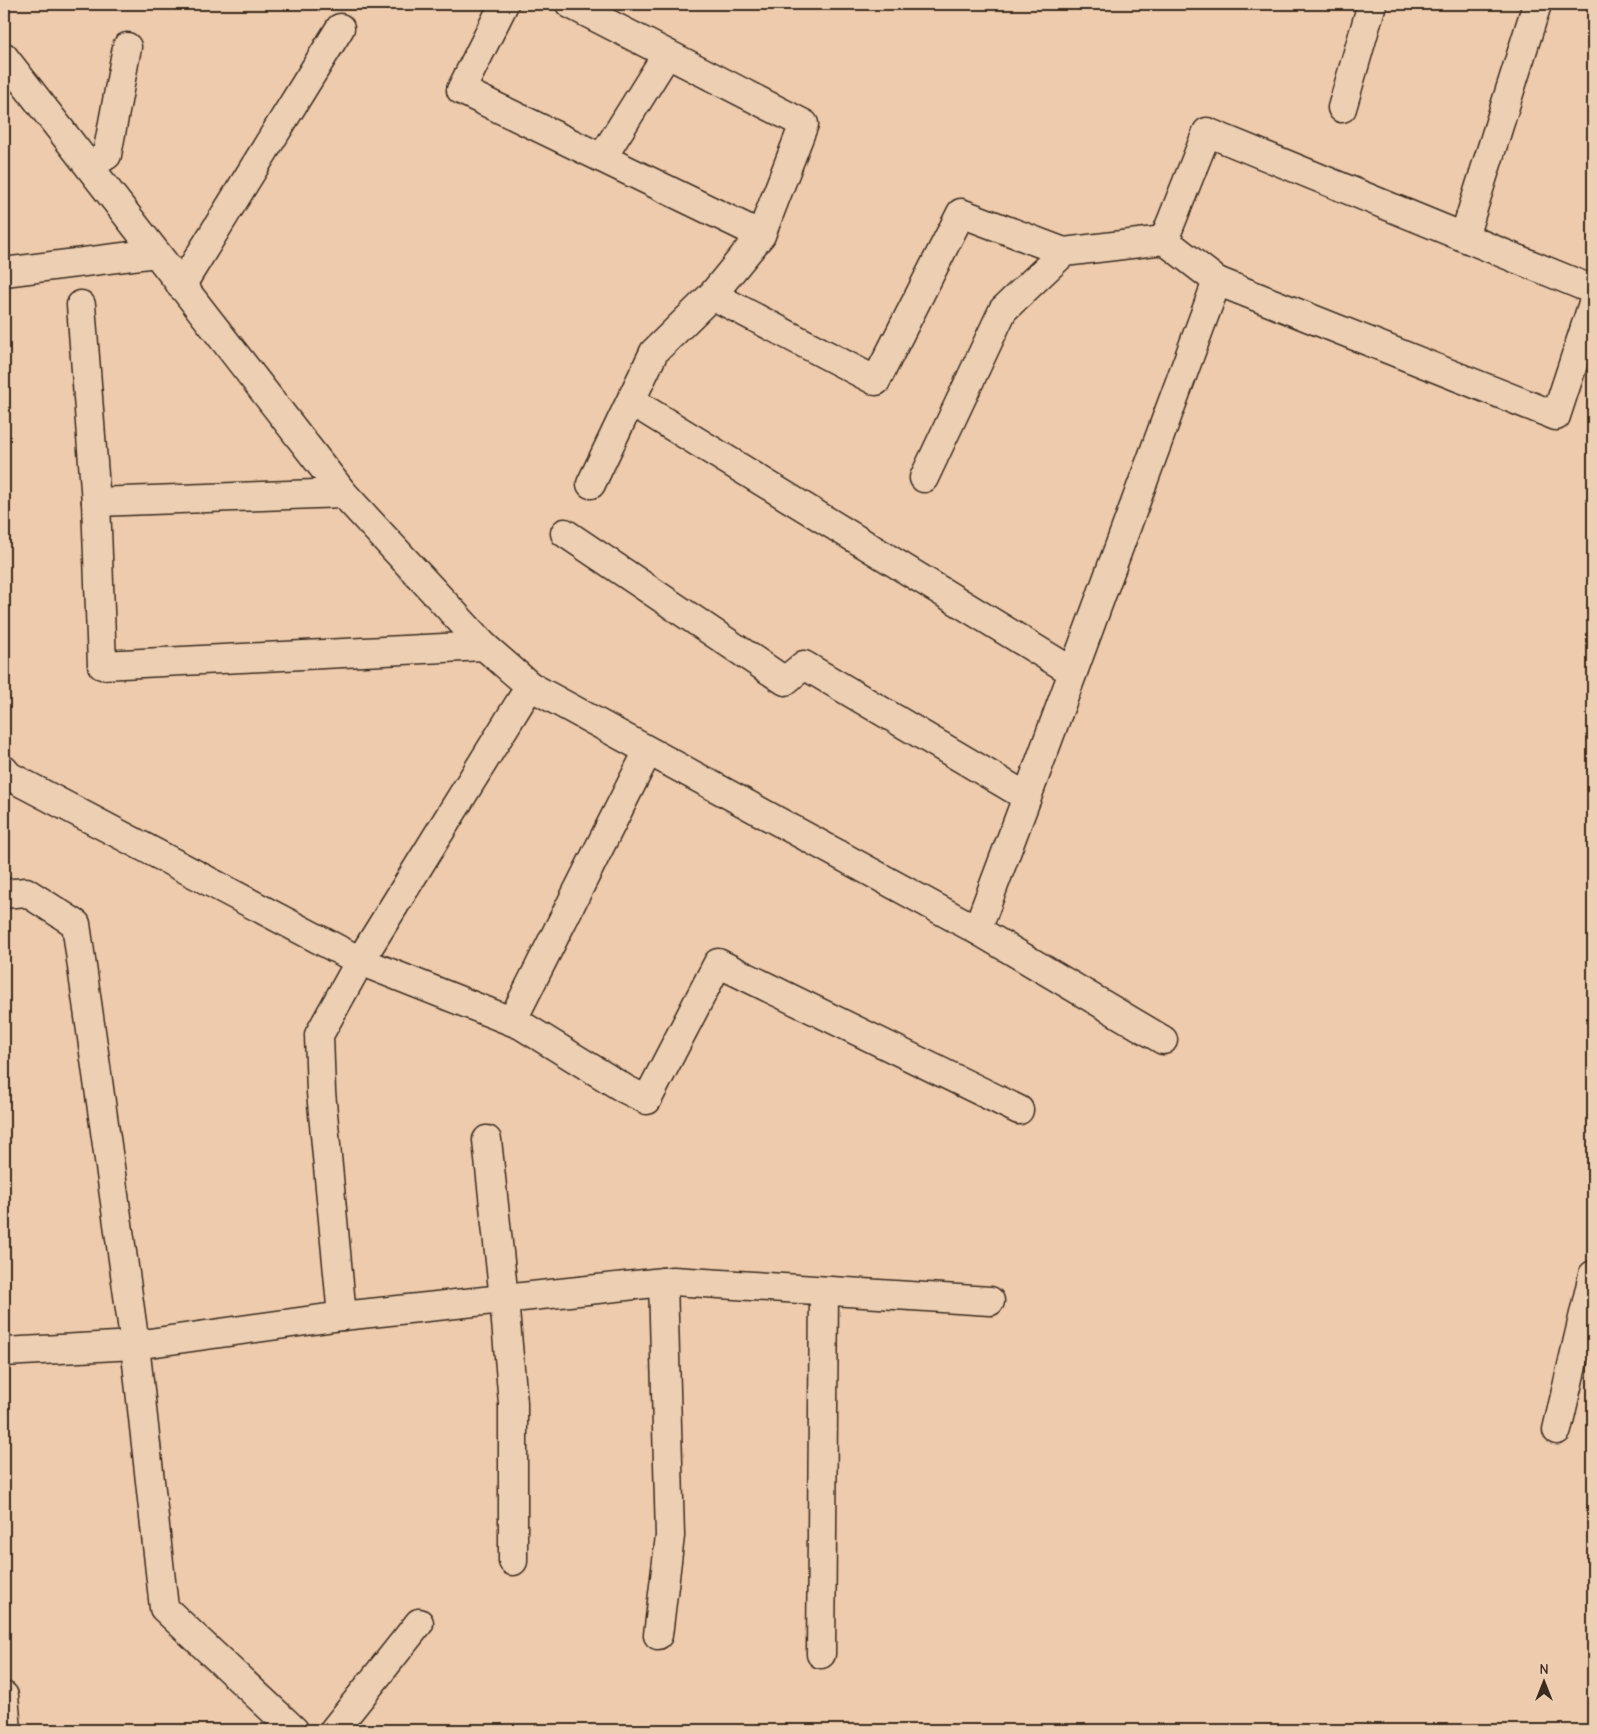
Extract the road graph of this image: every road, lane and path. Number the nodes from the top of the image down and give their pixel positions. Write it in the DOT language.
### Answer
graph roads {
  1 [pos="504,4"];
  2 [pos="570,4"];
  3 [pos="1372,4"];
  4 [pos="1537,4"];
  5 [pos="340,28"];
  6 [pos="127,47"];
  7 [pos="667,54"];
  8 [pos="6,63"];
  9 [pos="1342,108"];
  10 [pos="602,158"];
  11 [pos="88,166"];
  12 [pos="761,235"];
  13 [pos="1464,237"];
  14 [pos="1164,240"];
  15 [pos="1064,252"];
  16 [pos="156,253"];
  17 [pos="4,272"];
  18 [pos="1217,281"];
  19 [pos="181,286"];
  20 [pos="1593,290"];
  21 [pos="712,295"];
  22 [pos="1593,303"];
  23 [pos="81,305"];
  24 [pos="631,401"];
  25 [pos="924,478"];
  26 [pos="591,484"];
  27 [pos="343,493"];
  28 [pos="96,502"];
  29 [pos="565,533"];
  30 [pos="484,646"];
  31 [pos="1073,672"];
  32 [pos="530,686"];
  33 [pos="648,751"];
  34 [pos="4,770"];
  35 [pos="1027,797"];
  36 [pos="4,894"];
  37 [pos="977,930"];
  38 [pos="360,961"];
  39 [pos="512,1021"];
  40 [pos="1163,1040"];
  41 [pos="1019,1110"];
  42 [pos="487,1140"];
  43 [pos="1593,1275"];
  44 [pos="663,1282"];
  45 [pos="824,1291"];
  46 [pos="504,1299"];
  47 [pos="990,1301"];
  48 [pos="342,1316"];
  49 [pos="135,1345"];
  50 [pos="4,1352"];
  51 [pos="1557,1430"];
  52 [pos="513,1562"];
  53 [pos="419,1623"];
  54 [pos="658,1635"];
  55 [pos="821,1654"];
  56 [pos="4,1696"];
  57 [pos="7,1730"];
  58 [pos="294,1730"];
  59 [pos="334,1730"];
  1 -- 10 [label="street"];
  2 -- 7 [label="street"];
  3 -- 9 [label="street"];
  4 -- 13 [label="street"];
  5 -- 19 [label="street"];
  6 -- 11 [label="street"];
  7 -- 10 [label="street"];
  7 -- 12 [label="street"];
  8 -- 11 [label="street"];
  10 -- 12 [label="street"];
  11 -- 16 [label="street"];
  12 -- 21 [label="street"];
  13 -- 14 [label="street"];
  13 -- 20 [label="street"];
  14 -- 15 [label="street"];
  14 -- 18 [label="street"];
  15 -- 21 [label="street"];
  15 -- 25 [label="street"];
  16 -- 17 [label="street"];
  16 -- 19 [label="street"];
  18 -- 22 [label="street"];
  18 -- 31 [label="street"];
  19 -- 27 [label="street"];
  21 -- 24 [label="street"];
  23 -- 28 [label="street"];
  24 -- 26 [label="street"];
  24 -- 31 [label="street"];
  27 -- 28 [label="street"];
  27 -- 30 [label="street"];
  28 -- 30 [label="street"];
  29 -- 35 [label="street"];
  30 -- 32 [label="street"];
  31 -- 35 [label="street"];
  32 -- 33 [label="street"];
  32 -- 38 [label="street"];
  33 -- 37 [label="street"];
  33 -- 39 [label="street"];
  34 -- 38 [label="street"];
  35 -- 37 [label="street"];
  36 -- 49 [label="street"];
  37 -- 40 [label="street"];
  38 -- 39 [label="street"];
  38 -- 48 [label="street"];
  39 -- 41 [label="street"];
  42 -- 46 [label="street"];
  43 -- 51 [label="street"];
  44 -- 45 [label="street"];
  44 -- 46 [label="street"];
  44 -- 54 [label="street"];
  45 -- 47 [label="street"];
  45 -- 55 [label="street"];
  46 -- 48 [label="street"];
  46 -- 52 [label="street"];
  48 -- 49 [label="street"];
  49 -- 50 [label="street"];
  49 -- 58 [label="street"];
  53 -- 59 [label="street"];
  56 -- 57 [label="street"];
}
